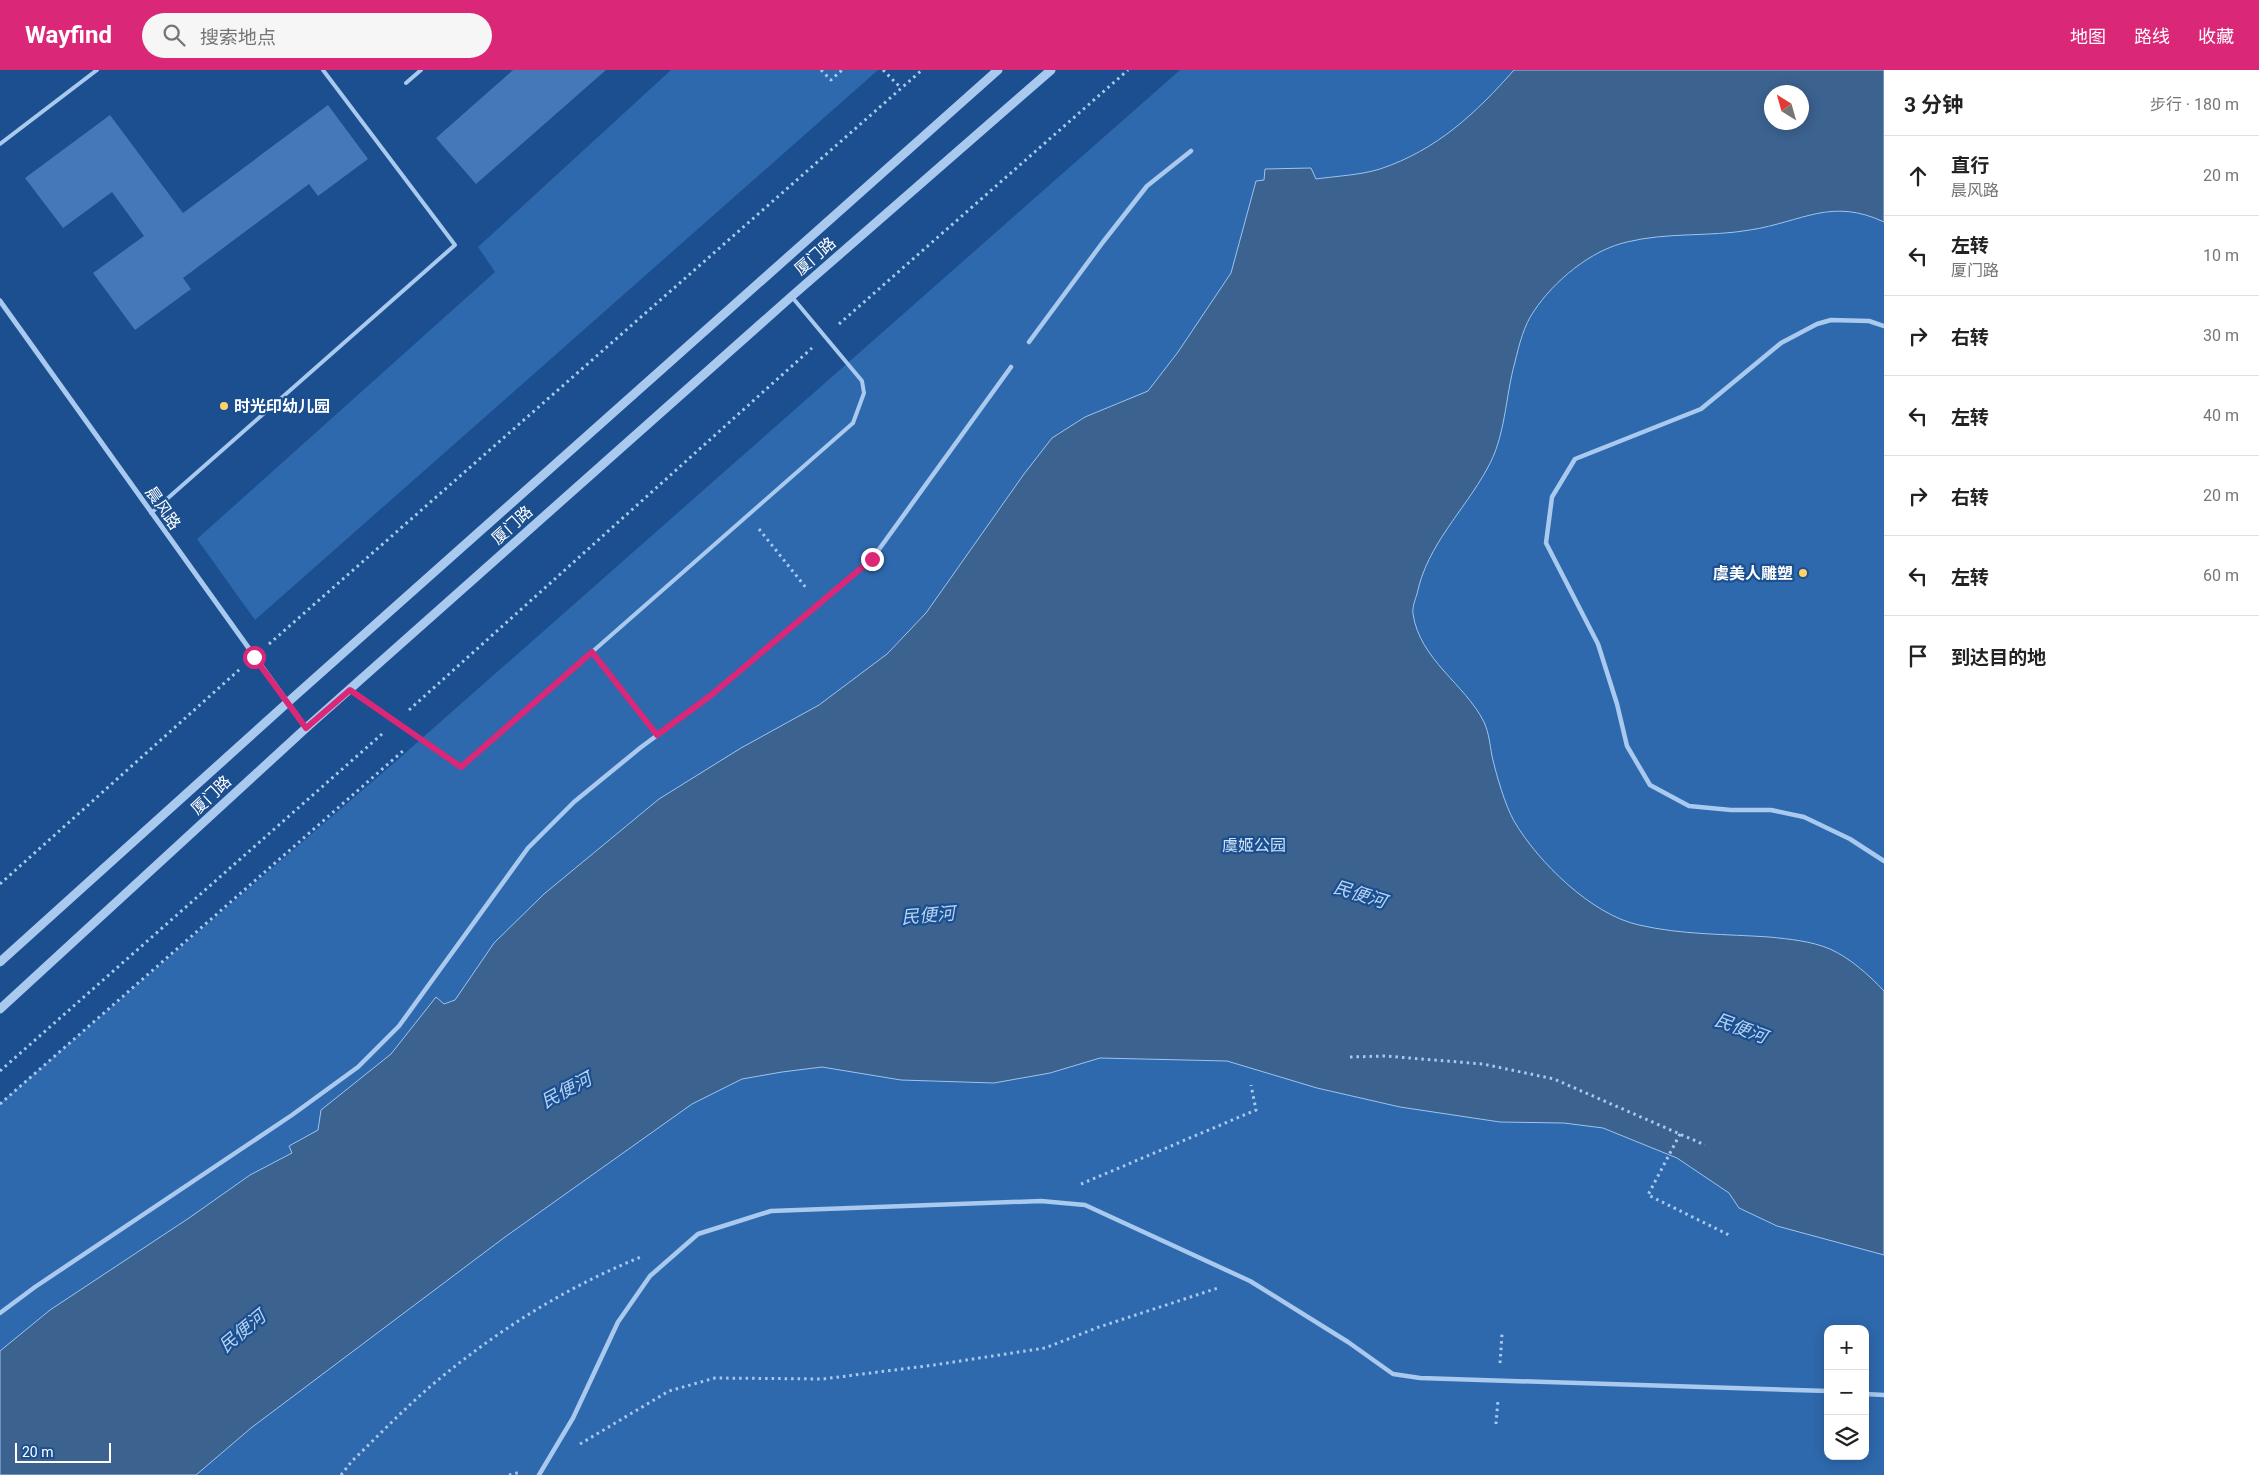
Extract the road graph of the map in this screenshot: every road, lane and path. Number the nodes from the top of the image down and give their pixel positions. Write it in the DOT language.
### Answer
graph roads {
  1 [pos="97,70"];
  2 [pos="323,70"];
  3 [pos="421,70"];
  4 [pos="821,70"];
  5 [pos="842,70"];
  6 [pos="883,70"];
  7 [pos="922,70"];
  8 [pos="998,70"];
  9 [pos="1051,70"];
  10 [pos="1128,70"];
  11 [pos="406,83"];
  12 [pos="901,88"];
  13 [pos="0,144"];
  14 [pos="1191,151"];
  15 [pos="792,296"];
  16 [pos="0,301"];
  17 [pos="1884,326"];
  18 [pos="825,336"];
  19 [pos="1029,342"];
  20 [pos="1011,367"];
  21 [pos="151,513"];
  22 [pos="748,515"];
  23 [pos="819,604"];
  24 [pos="592,652"];
  25 [pos="254,657"];
  26 [pos="350,690"];
  27 [pos="287,703"];
  28 [pos="396,722"];
  29 [pos="306,728"];
  30 [pos="657,735"];
  31 [pos="418,737"];
  32 [pos="1884,861"];
  33 [pos="0,884"];
  34 [pos="0,962"];
  35 [pos="0,1010"];
  36 [pos="1350,1057"];
  37 [pos="0,1071"];
  38 [pos="1250,1086"];
  39 [pos="0,1104"];
  40 [pos="1680,1133"];
  41 [pos="1705,1145"];
  42 [pos="1077,1186"];
  43 [pos="1730,1236"];
  44 [pos="646,1255"];
  45 [pos="1250,1280"];
  46 [pos="0,1313"];
  47 [pos="1824,1391"];
  48 [pos="1869,1394"];
  49 [pos="1884,1395"];
  50 [pos="578,1445"];
  51 [pos="545,1465"];
  52 [pos="341,1475"];
  53 [pos="509,1475"];
  54 [pos="540,1475"];
  1 -- 13 [label="lane"];
  2 -- 21 [label="lane"];
  3 -- 11 [label="lane"];
  4 -- 5 [label="path"];
  6 -- 12 [label="path"];
  7 -- 12 [label="path"];
  8 -- 27 [label="street, 厦门路"];
  9 -- 15 [label="street, 厦门路"];
  10 -- 18 [label="path"];
  12 -- 25 [label="path"];
  14 -- 19 [label="street"];
  15 -- 18 [label="lane"];
  15 -- 26 [label="street, 厦门路"];
  16 -- 21 [label="street, 晨风路"];
  17 -- 32 [label="street"];
  18 -- 22 [label="lane"];
  18 -- 28 [label="path"];
  20 -- 23 [label="street"];
  21 -- 25 [label="street, 晨风路"];
  22 -- 23 [label="path"];
  22 -- 24 [label="lane"];
  23 -- 30 [label="street"];
  24 -- 30 [label="path"];
  24 -- 31 [label="lane"];
  25 -- 27 [label="street, 晨风路"];
  25 -- 33 [label="path"];
  26 -- 28 [label="lane"];
  26 -- 29 [label="street, 厦门路"];
  27 -- 29 [label="street, 晨风路"];
  27 -- 34 [label="street, 厦门路"];
  28 -- 31 [label="lane"];
  28 -- 37 [label="path"];
  29 -- 35 [label="street, 厦门路"];
  30 -- 46 [label="street"];
  31 -- 39 [label="path"];
  36 -- 40 [label="path"];
  38 -- 42 [label="path"];
  40 -- 41 [label="path"];
  40 -- 43 [label="path"];
  44 -- 52 [label="path"];
  45 -- 47 [label="street"];
  45 -- 50 [label="path"];
  45 -- 51 [label="street"];
  48 -- 49 [label="street"];
  51 -- 53 [label="path"];
  51 -- 54 [label="street"];
}
